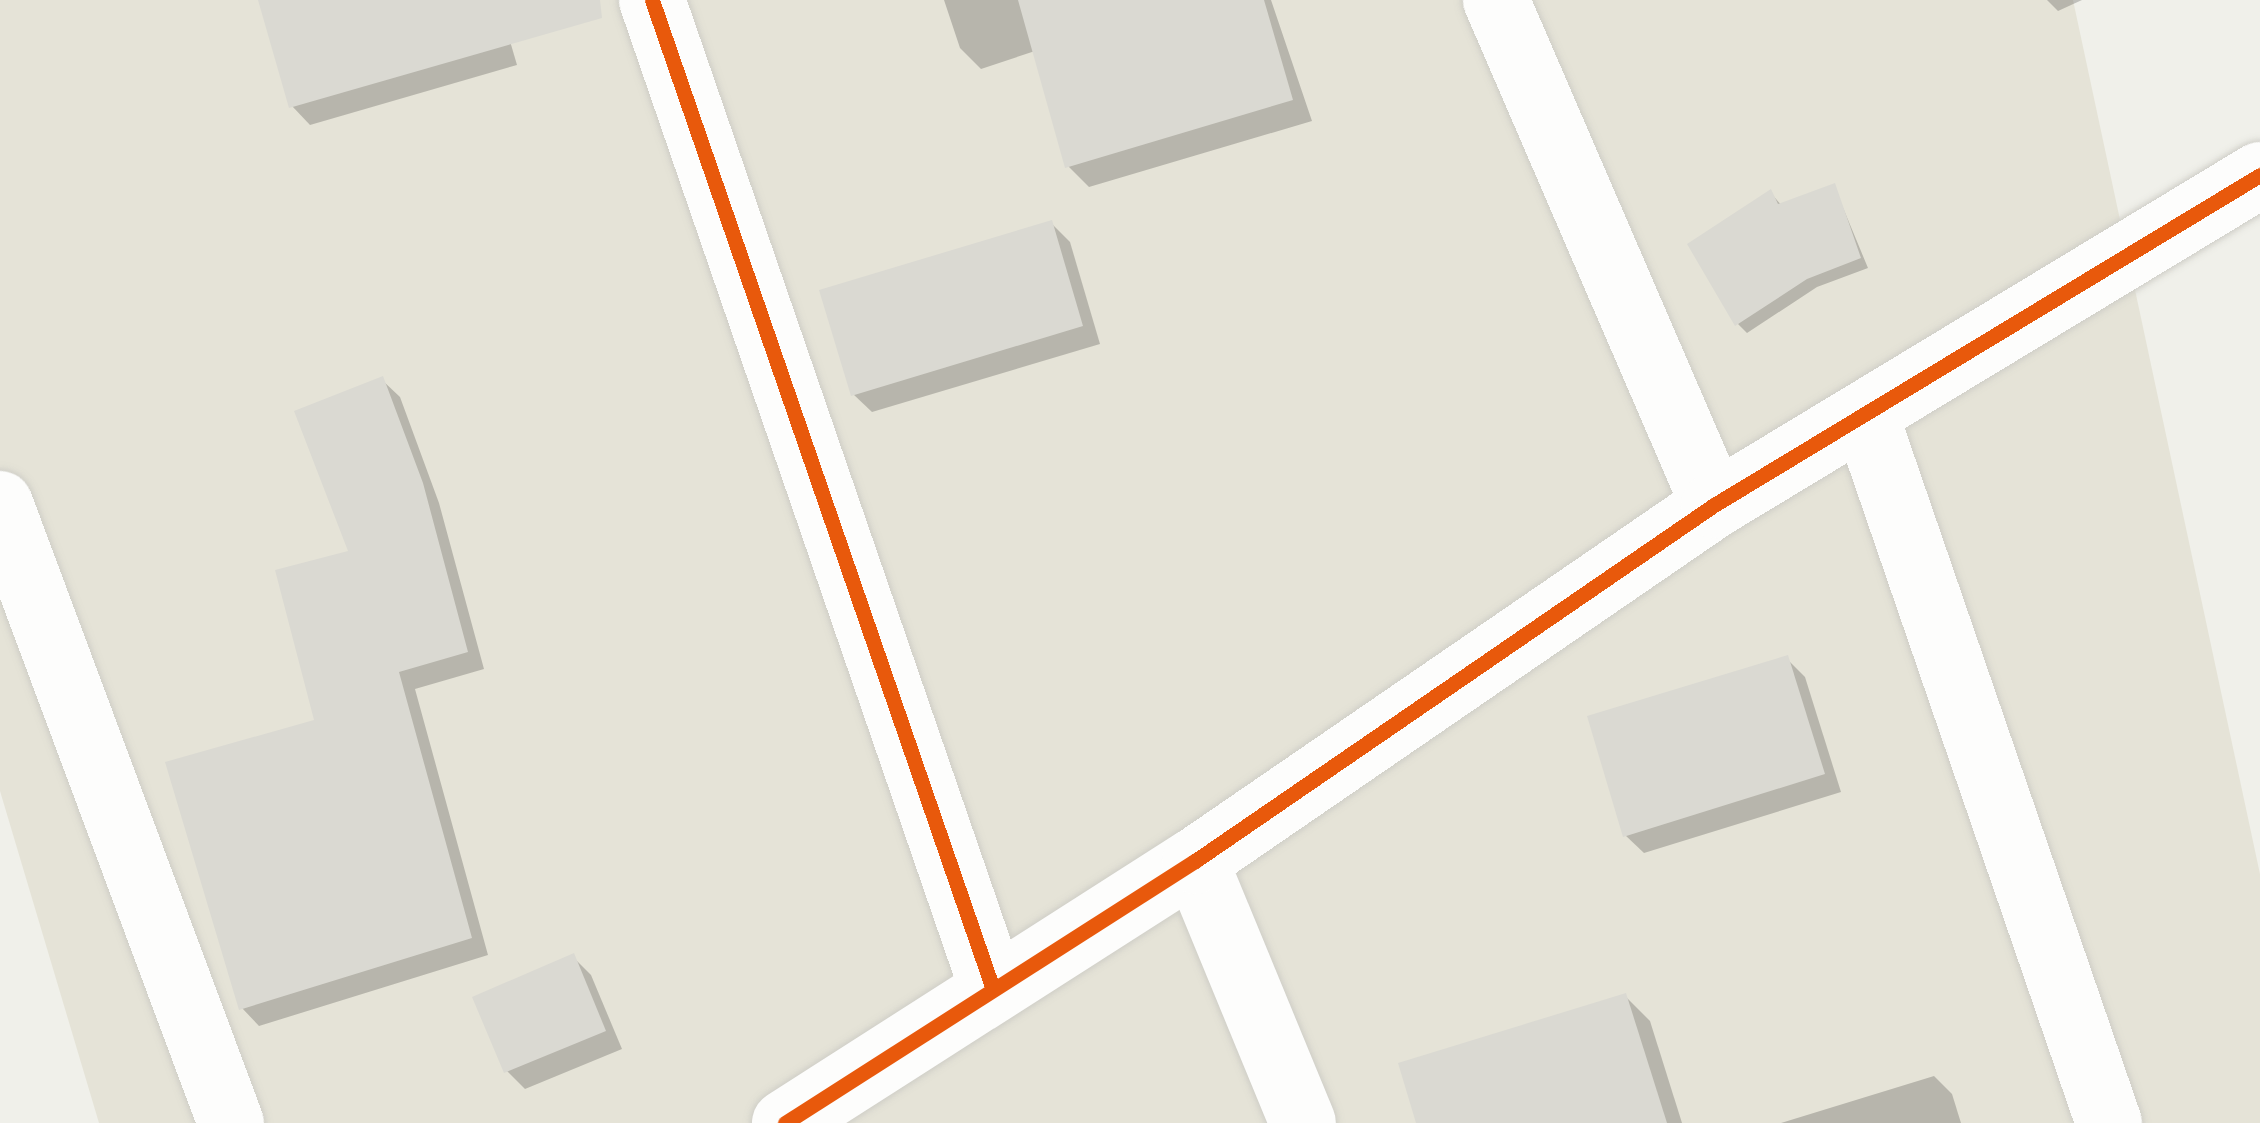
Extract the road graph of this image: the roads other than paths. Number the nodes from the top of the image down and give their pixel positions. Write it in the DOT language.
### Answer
graph roads {
  1 [pos="652,0"];
  2 [pos="1496,0"];
  3 [pos="2260,175"];
  4 [pos="1866,417"];
  5 [pos="0,504"];
  6 [pos="1714,505"];
  7 [pos="1195,861"];
  8 [pos="993,989"];
  9 [pos="231,1123"];
  10 [pos="785,1123"];
  11 [pos="1303,1123"];
  12 [pos="2109,1123"];
  1 -- 8 [label="street"];
  2 -- 6 [label="street"];
  3 -- 4 [label="street"];
  4 -- 6 [label="street"];
  4 -- 12 [label="street"];
  5 -- 9 [label="street"];
  6 -- 7 [label="street"];
  7 -- 8 [label="street"];
  7 -- 11 [label="street"];
  8 -- 10 [label="street"];
}
